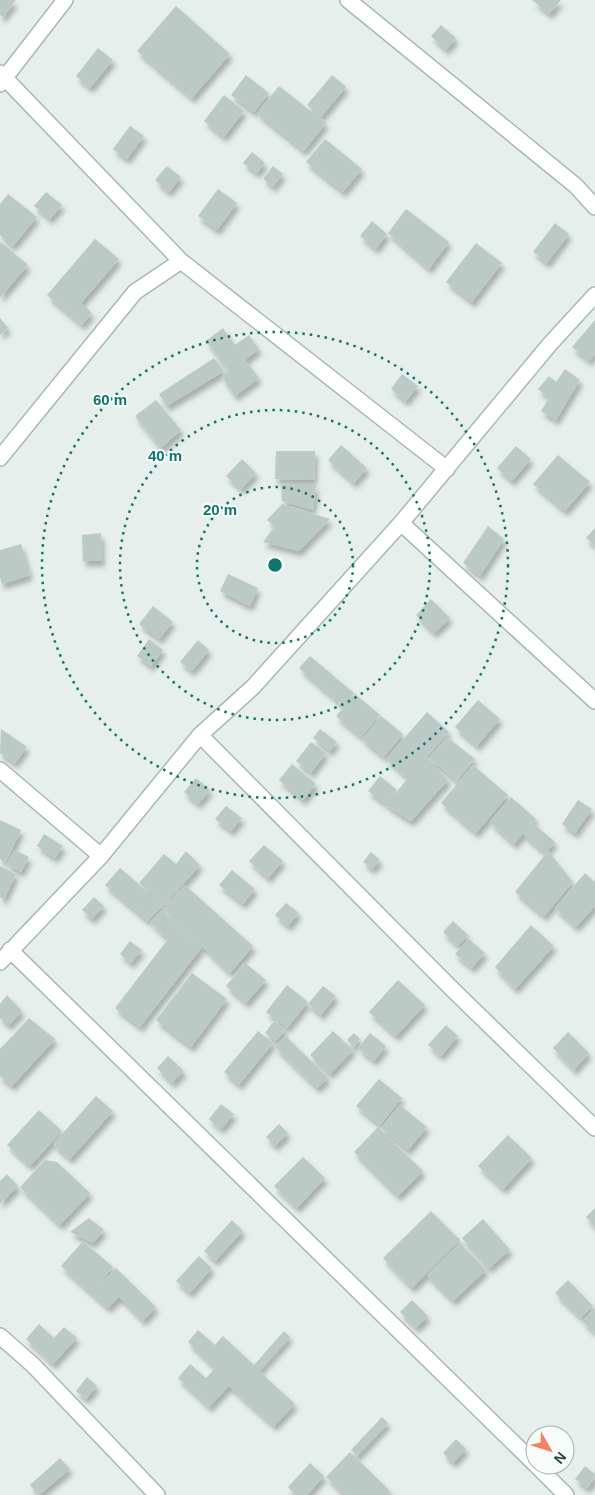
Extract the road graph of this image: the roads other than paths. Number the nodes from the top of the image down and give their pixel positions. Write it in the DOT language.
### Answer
graph roads {
  1 [pos="65,0"];
  2 [pos="348,0"];
  3 [pos="2,79"];
  4 [pos="595,207"];
  5 [pos="181,260"];
  6 [pos="595,295"];
  7 [pos="0,458"];
  8 [pos="447,469"];
  9 [pos="401,524"];
  10 [pos="595,700"];
  11 [pos="200,736"];
  12 [pos="0,770"];
  13 [pos="101,856"];
  14 [pos="10,950"];
  15 [pos="0,962"];
  16 [pos="595,1128"];
  17 [pos="0,1336"];
  18 [pos="525,1455"];
  19 [pos="545,1475"];
  20 [pos="157,1495"];
  21 [pos="566,1495"];
  1 -- 3 [label="street"];
  2 -- 4 [label="street"];
  3 -- 5 [label="street"];
  5 -- 7 [label="street"];
  5 -- 8 [label="street"];
  6 -- 8 [label="street"];
  8 -- 9 [label="street"];
  9 -- 10 [label="street"];
  9 -- 11 [label="street"];
  11 -- 13 [label="street"];
  11 -- 16 [label="street"];
  12 -- 13 [label="street"];
  13 -- 14 [label="street"];
  14 -- 15 [label="street"];
  14 -- 18 [label="street"];
  17 -- 20 [label="street"];
  19 -- 21 [label="street"];
}
